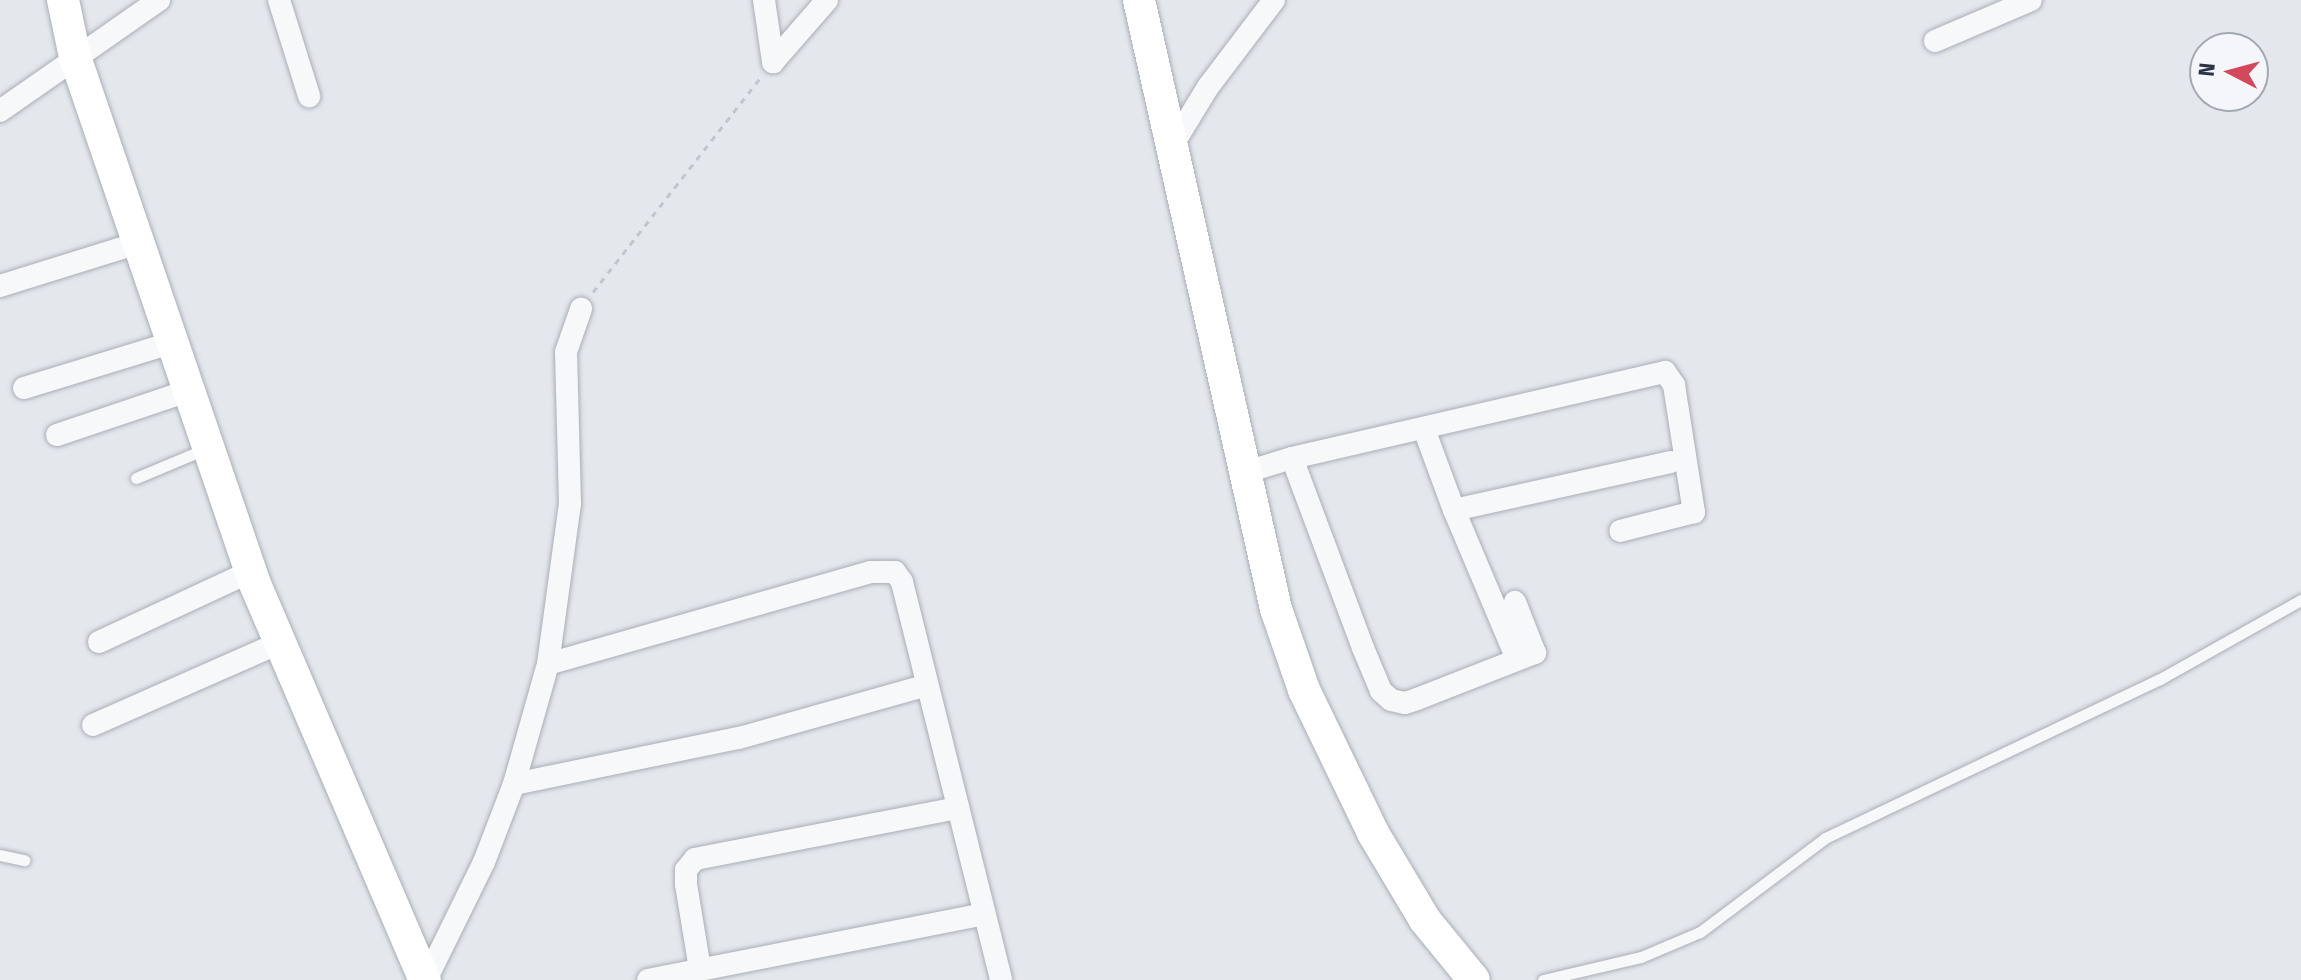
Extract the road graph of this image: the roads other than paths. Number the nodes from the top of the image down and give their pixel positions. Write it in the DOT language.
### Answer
graph roads {
  1 [pos="63,0"];
  2 [pos="159,0"];
  3 [pos="279,0"];
  4 [pos="764,0"];
  5 [pos="827,0"];
  6 [pos="1139,0"];
  7 [pos="1274,0"];
  8 [pos="2031,0"];
  9 [pos="1935,41"];
  10 [pos="75,57"];
  11 [pos="309,96"];
  12 [pos="0,111"];
  13 [pos="1172,146"];
  14 [pos="141,242"];
  15 [pos="0,286"];
  16 [pos="581,309"];
  17 [pos="174,342"];
  18 [pos="24,388"];
  19 [pos="191,390"];
  20 [pos="1424,429"];
  21 [pos="57,435"];
  22 [pos="209,448"];
  23 [pos="1292,458"];
  24 [pos="1671,462"];
  25 [pos="1243,473"];
  26 [pos="136,478"];
  27 [pos="1454,510"];
  28 [pos="1620,531"];
  29 [pos="252,571"];
  30 [pos="2301,600"];
  31 [pos="1515,602"];
  32 [pos="99,642"];
  33 [pos="281,648"];
  34 [pos="1517,659"];
  35 [pos="548,664"];
  36 [pos="927,685"];
  37 [pos="93,725"];
  38 [pos="514,784"];
  39 [pos="958,808"];
  40 [pos="0,855"];
  41 [pos="24,860"];
  42 [pos="985,914"];
  43 [pos="700,969"];
  44 [pos="756,969"];
  45 [pos="425,980"];
  46 [pos="648,980"];
  47 [pos="1001,980"];
  48 [pos="1474,980"];
  49 [pos="1543,980"];
  1 -- 10 [label="street"];
  2 -- 10 [label="street"];
  3 -- 11 [label="street"];
  4 -- 5 [label="street"];
  6 -- 13 [label="street"];
  7 -- 13 [label="street"];
  8 -- 9 [label="street"];
  10 -- 12 [label="street"];
  10 -- 14 [label="street"];
  13 -- 25 [label="street"];
  14 -- 15 [label="street"];
  14 -- 17 [label="street"];
  16 -- 35 [label="street"];
  17 -- 18 [label="street"];
  17 -- 19 [label="street"];
  19 -- 21 [label="street"];
  19 -- 22 [label="street"];
  20 -- 23 [label="street"];
  20 -- 27 [label="street"];
  20 -- 28 [label="street"];
  22 -- 26 [label="lane"];
  22 -- 29 [label="street"];
  23 -- 25 [label="street"];
  23 -- 34 [label="street"];
  24 -- 27 [label="street"];
  25 -- 48 [label="street"];
  27 -- 34 [label="street"];
  29 -- 32 [label="street"];
  29 -- 33 [label="street"];
  30 -- 49 [label="lane"];
  31 -- 34 [label="street"];
  33 -- 37 [label="street"];
  33 -- 45 [label="street"];
  35 -- 36 [label="street"];
  35 -- 38 [label="street"];
  36 -- 38 [label="street"];
  36 -- 39 [label="street"];
  38 -- 45 [label="street"];
  39 -- 42 [label="street"];
  39 -- 43 [label="street"];
  40 -- 41 [label="lane"];
  42 -- 44 [label="street"];
  42 -- 47 [label="street"];
  43 -- 44 [label="street"];
  43 -- 46 [label="street"];
}
